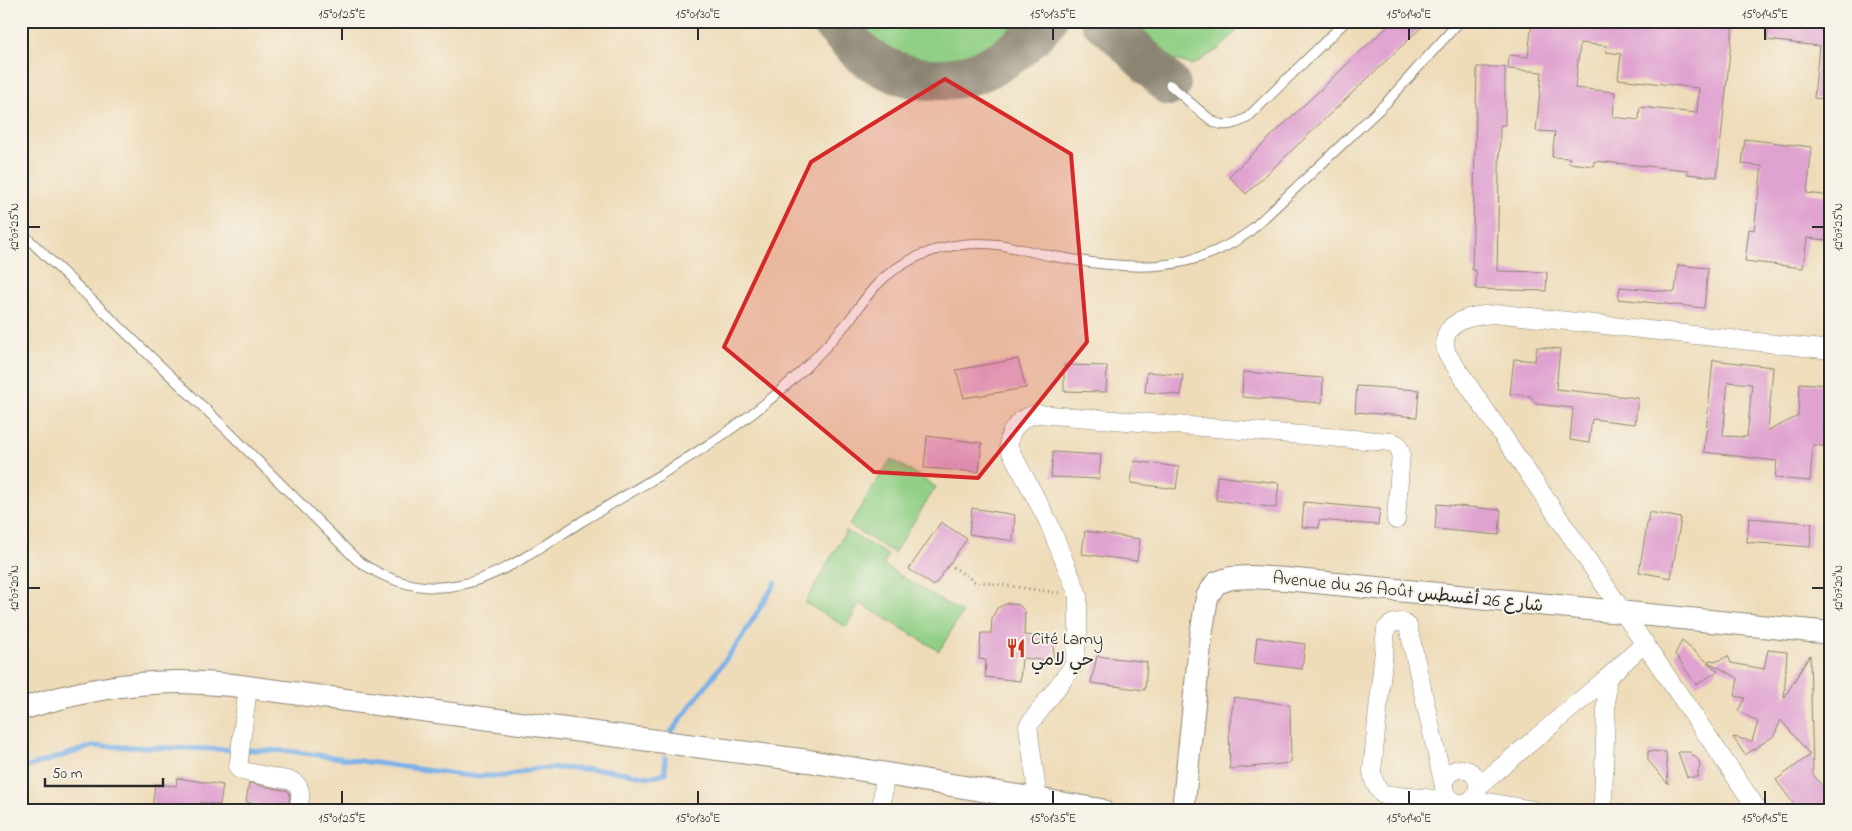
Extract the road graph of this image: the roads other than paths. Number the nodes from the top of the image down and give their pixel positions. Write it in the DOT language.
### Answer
graph roads {
  1 [pos="1346,21"];
  2 [pos="1460,21"];
  3 [pos="1170,85"];
  4 [pos="21,232"];
  5 [pos="1831,350"];
  6 [pos="1396,520"];
  7 [pos="1624,612"];
  8 [pos="1831,633"];
  9 [pos="1645,643"];
  10 [pos="1607,678"];
  11 [pos="248,687"];
  12 [pos="21,709"];
  13 [pos="885,773"];
  14 [pos="1447,793"];
  15 [pos="1476,793"];
  16 [pos="1038,799"];
  17 [pos="298,810"];
  18 [pos="881,810"];
  19 [pos="1101,810"];
  20 [pos="1184,810"];
  21 [pos="1533,810"];
  22 [pos="1601,810"];
  23 [pos="1758,810"];
  1 -- 3 [label="lane"];
  2 -- 4 [label="lane"];
  5 -- 7 [label="street"];
  6 -- 16 [label="street"];
  7 -- 8 [label="street, Avenue du 26 Août شارع 26 أغسطس"];
  7 -- 9 [label="street"];
  7 -- 20 [label="street, Avenue du 26 Août شارع 26 أغسطس"];
  9 -- 10 [label="street"];
  9 -- 23 [label="street"];
  10 -- 15 [label="street"];
  10 -- 22 [label="street"];
  11 -- 12 [label="street"];
  11 -- 13 [label="street"];
  11 -- 17 [label="street"];
  13 -- 16 [label="street"];
  13 -- 18 [label="street"];
  14 -- 14 [label="street"];
  14 -- 15 [label="street"];
  14 -- 15 [label="street"];
  15 -- 21 [label="street"];
  16 -- 19 [label="street"];
}
